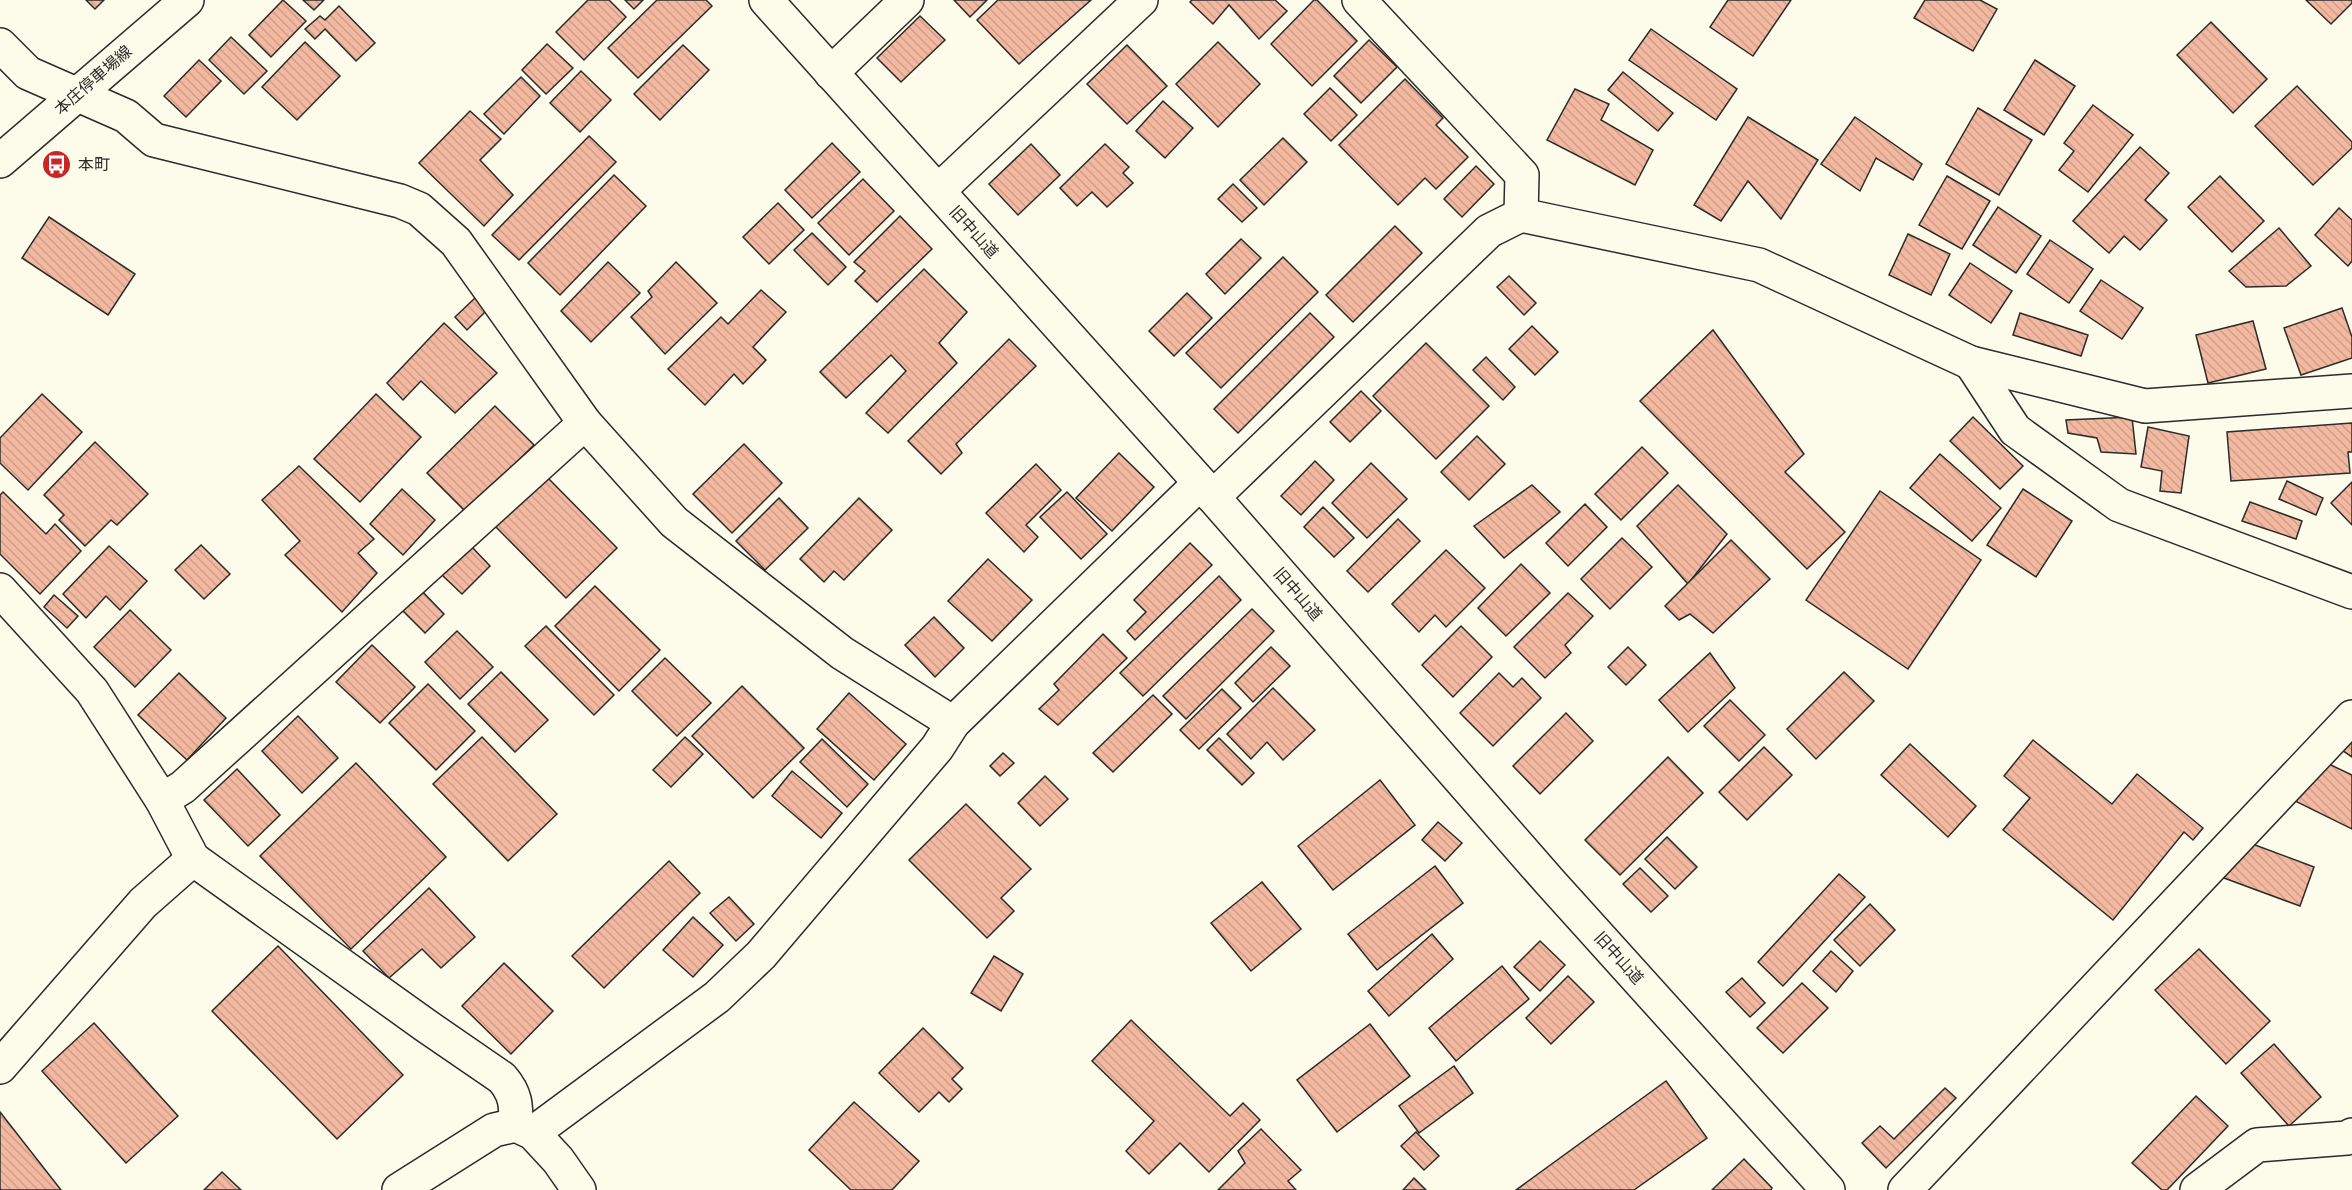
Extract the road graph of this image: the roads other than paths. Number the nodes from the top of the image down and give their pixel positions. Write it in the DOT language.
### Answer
graph roads {
  1 [pos="187,0"];
  2 [pos="766,0"];
  3 [pos="907,0"];
  4 [pos="1141,0"];
  5 [pos="1359,0"];
  6 [pos="0,45"];
  7 [pos="831,73"];
  8 [pos="75,96"];
  9 [pos="0,161"];
  10 [pos="938,191"];
  11 [pos="1521,215"];
  12 [pos="1971,363"];
  13 [pos="2352,391"];
  14 [pos="585,423"];
  15 [pos="1207,490"];
  16 [pos="0,590"];
  17 [pos="2352,592"];
  18 [pos="2352,717"];
  19 [pos="953,723"];
  20 [pos="162,800"];
  21 [pos="193,859"];
  22 [pos="0,1067"];
  23 [pos="525,1129"];
  24 [pos="2352,1135"];
  25 [pos="399,1190"];
  26 [pos="579,1190"];
  27 [pos="1828,1190"];
  28 [pos="1905,1190"];
  29 [pos="2197,1190"];
  1 -- 8 [label="street, 本庄停車場線"];
  2 -- 7 [label="street, 旧中山道"];
  3 -- 7 [label="street"];
  4 -- 10 [label="street"];
  5 -- 11 [label="street"];
  6 -- 8 [label="street"];
  7 -- 10 [label="street, 旧中山道"];
  8 -- 9 [label="street, 本庄停車場線"];
  8 -- 14 [label="street"];
  10 -- 15 [label="street, 旧中山道"];
  11 -- 12 [label="street"];
  11 -- 15 [label="street"];
  12 -- 13 [label="street"];
  12 -- 17 [label="street"];
  14 -- 19 [label="street"];
  14 -- 20 [label="street"];
  15 -- 19 [label="street"];
  15 -- 27 [label="street, 旧中山道"];
  16 -- 20 [label="street"];
  18 -- 28 [label="street"];
  19 -- 23 [label="street"];
  20 -- 21 [label="street"];
  21 -- 22 [label="street"];
  21 -- 23 [label="street"];
  23 -- 25 [label="street"];
  23 -- 26 [label="street"];
  24 -- 29 [label="street"];
}
